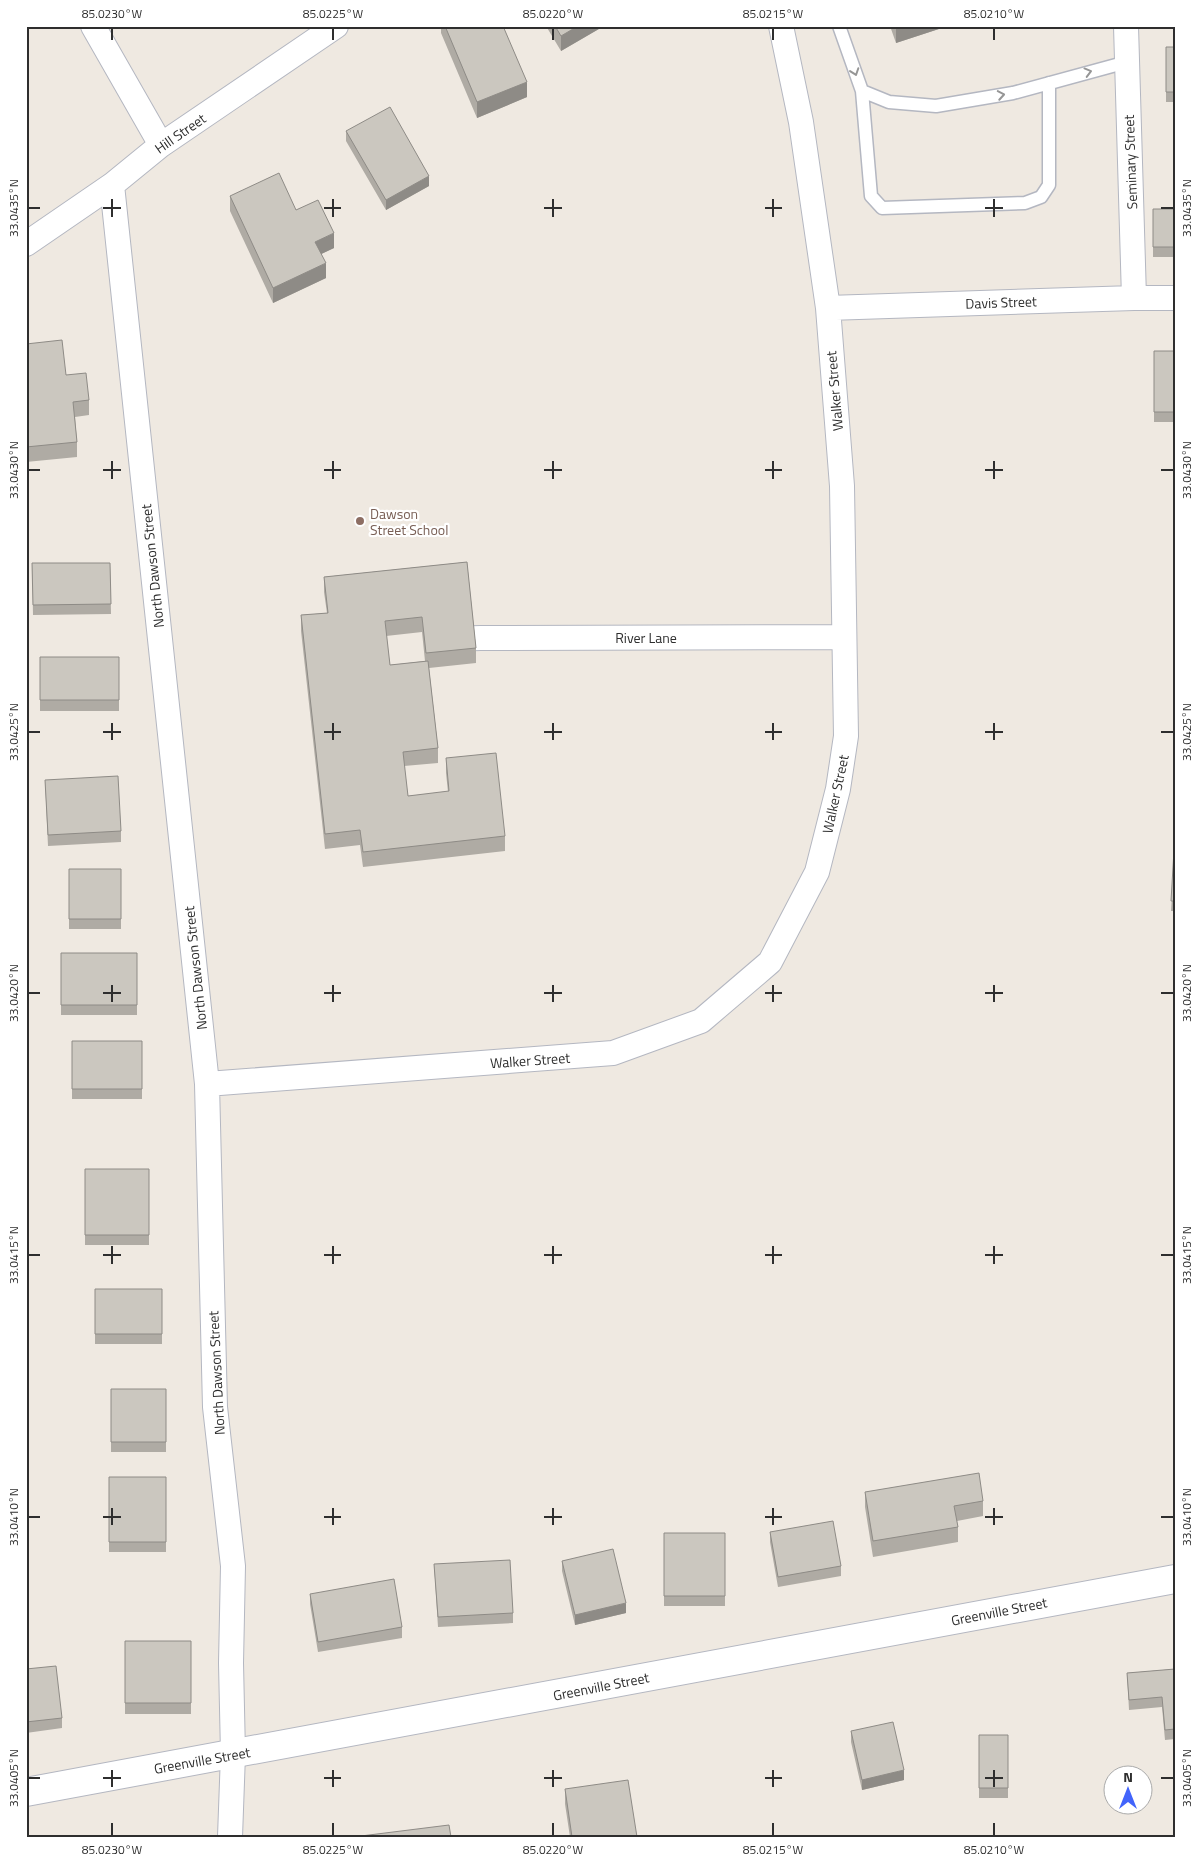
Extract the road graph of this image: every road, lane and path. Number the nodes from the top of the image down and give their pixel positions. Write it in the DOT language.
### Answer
graph roads {
  1 [pos="93,26"];
  2 [pos="336,26"];
  3 [pos="782,26"];
  4 [pos="839,26"];
  5 [pos="1126,26"];
  6 [pos="1127,62"];
  7 [pos="1050,83"];
  8 [pos="862,91"];
  9 [pos="161,145"];
  10 [pos="112,185"];
  11 [pos="26,244"];
  12 [pos="1134,298"];
  13 [pos="1175,298"];
  14 [pos="828,308"];
  15 [pos="844,637"];
  16 [pos="447,640"];
  17 [pos="207,1084"];
  18 [pos="1175,1578"];
  19 [pos="233,1754"];
  20 [pos="26,1792"];
  21 [pos="230,1837"];
  1 -- 9 [label="street"];
  2 -- 9 [label="street, Hill Street"];
  3 -- 14 [label="street, Walker Street"];
  4 -- 8 [label="lane, one-way"];
  5 -- 6 [label="street, Seminary Street"];
  7 -- 6 [label="lane, one-way"];
  6 -- 12 [label="street, Seminary Street"];
  8 -- 7 [label="lane, one-way"];
  7 -- 8 [label="lane"];
  9 -- 10 [label="street, Hill Street"];
  10 -- 11 [label="street, Hill Street"];
  10 -- 17 [label="street, North Dawson Street"];
  12 -- 13 [label="street, Davis Street"];
  12 -- 14 [label="street, Davis Street"];
  14 -- 15 [label="street, Walker Street"];
  15 -- 16 [label="street, River Lane"];
  15 -- 17 [label="street, Walker Street"];
  17 -- 19 [label="street, North Dawson Street"];
  18 -- 19 [label="street, Greenville Street"];
  19 -- 20 [label="street, Greenville Street"];
  19 -- 21 [label="street, North Dawson Street"];
}
